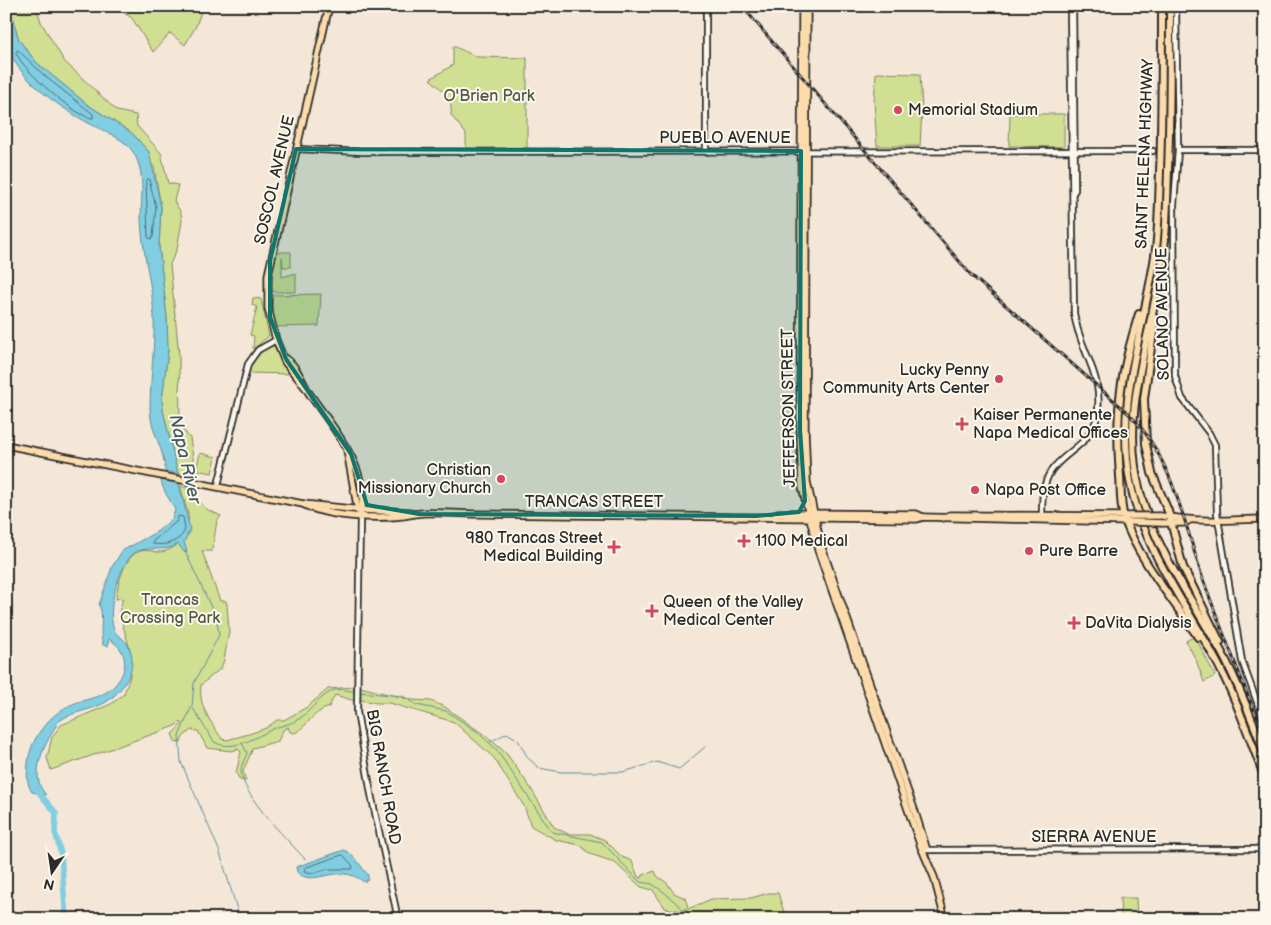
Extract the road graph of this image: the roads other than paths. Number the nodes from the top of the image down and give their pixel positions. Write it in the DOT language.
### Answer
graph roads {
  1 [pos="329,6"];
  2 [pos="706,6"];
  3 [pos="802,6"];
  4 [pos="807,6"];
  5 [pos="1072,6"];
  6 [pos="1162,6"];
  7 [pos="1170,6"];
  8 [pos="1176,6"];
  9 [pos="296,149"];
  10 [pos="1178,150"];
  11 [pos="1265,150"];
  12 [pos="804,151"];
  13 [pos="1073,151"];
  14 [pos="1153,151"];
  15 [pos="706,152"];
  16 [pos="1162,265"];
  17 [pos="1151,280"];
  18 [pos="276,340"];
  19 [pos="6,444"];
  20 [pos="347,451"];
  21 [pos="348,459"];
  22 [pos="358,475"];
  23 [pos="218,485"];
  24 [pos="356,488"];
  25 [pos="362,501"];
  26 [pos="808,501"];
  27 [pos="303,504"];
  28 [pos="339,508"];
  29 [pos="360,510"];
  30 [pos="391,512"];
  31 [pos="799,512"];
  32 [pos="811,512"];
  33 [pos="413,514"];
  34 [pos="835,514"];
  35 [pos="775,516"];
  36 [pos="874,516"];
  37 [pos="986,516"];
  38 [pos="1090,516"];
  39 [pos="360,518"];
  40 [pos="794,518"];
  41 [pos="923,518"];
  42 [pos="943,518"];
  43 [pos="812,519"];
  44 [pos="830,519"];
  45 [pos="1042,519"];
  46 [pos="1128,519"];
  47 [pos="1265,519"];
  48 [pos="970,520"];
  49 [pos="1170,520"];
  50 [pos="1218,520"];
  51 [pos="1068,522"];
  52 [pos="815,531"];
  53 [pos="1221,671"];
  54 [pos="1236,682"];
  55 [pos="1265,724"];
  56 [pos="1265,754"];
  57 [pos="1265,778"];
  58 [pos="1265,849"];
  59 [pos="924,850"];
  60 [pos="398,919"];
  61 [pos="945,919"];
  1 -- 9 [label="main road, SOSCOL AVENUE"];
  2 -- 15 [label="street"];
  3 -- 12 [label="main road, JEFFERSON STREET"];
  4 -- 12 [label="main road, JEFFERSON STREET"];
  5 -- 13 [label="street"];
  6 -- 17 [label="highway, SAINT HELENA HIGHWAY"];
  7 -- 16 [label="highway, SAINT HELENA HIGHWAY"];
  8 -- 10 [label="street, SOLANO AVENUE"];
  9 -- 15 [label="street, PUEBLO AVENUE"];
  9 -- 18 [label="main road, SOSCOL AVENUE"];
  10 -- 11 [label="street"];
  10 -- 50 [label="street, SOLANO AVENUE"];
  12 -- 13 [label="street, PUEBLO AVENUE"];
  12 -- 15 [label="street, PUEBLO AVENUE"];
  12 -- 26 [label="main road, JEFFERSON STREET"];
  13 -- 14 [label="street, PUEBLO AVENUE"];
  13 -- 45 [label="street"];
  16 -- 49 [label="highway"];
  16 -- 54 [label="highway, SAINT HELENA HIGHWAY"];
  17 -- 46 [label="highway"];
  17 -- 53 [label="highway, SAINT HELENA HIGHWAY"];
  18 -- 20 [label="main road, SOSCOL AVENUE"];
  18 -- 23 [label="street"];
  19 -- 23 [label="main road, TRANCAS STREET"];
  20 -- 21 [label="main road, SOSCOL AVENUE"];
  20 -- 22 [label="main road, SOSCOL AVENUE"];
  21 -- 22 [label="main road"];
  21 -- 24 [label="main road, SOSCOL AVENUE"];
  22 -- 25 [label="main road, SOSCOL AVENUE"];
  23 -- 27 [label="main road, TRANCAS STREET"];
  24 -- 28 [label="main road"];
  24 -- 29 [label="main road, SOSCOL AVENUE"];
  25 -- 29 [label="main road, SOSCOL AVENUE"];
  25 -- 30 [label="main road"];
  26 -- 31 [label="main road"];
  26 -- 32 [label="main road, JEFFERSON STREET"];
  26 -- 34 [label="main road"];
  27 -- 28 [label="main road, TRANCAS STREET"];
  27 -- 39 [label="main road, TRANCAS STREET"];
  28 -- 29 [label="main road, TRANCAS STREET"];
  29 -- 30 [label="main road, TRANCAS STREET"];
  29 -- 39 [label="main road, SOSCOL AVENUE"];
  30 -- 33 [label="main road, TRANCAS STREET"];
  31 -- 32 [label="main road, TRANCAS STREET"];
  31 -- 35 [label="main road, TRANCAS STREET"];
  32 -- 34 [label="main road, TRANCAS STREET"];
  32 -- 43 [label="main road, JEFFERSON STREET"];
  33 -- 35 [label="main road, TRANCAS STREET"];
  33 -- 39 [label="main road, TRANCAS STREET"];
  34 -- 36 [label="main road, TRANCAS STREET"];
  35 -- 40 [label="main road, TRANCAS STREET"];
  36 -- 41 [label="main road, TRANCAS STREET"];
  36 -- 41 [label="main road, TRANCAS STREET"];
  36 -- 44 [label="main road, TRANCAS STREET"];
  37 -- 42 [label="main road, TRANCAS STREET"];
  37 -- 45 [label="main road, TRANCAS STREET"];
  37 -- 48 [label="main road"];
  38 -- 45 [label="main road, TRANCAS STREET"];
  38 -- 46 [label="main road, TRANCAS STREET"];
  38 -- 51 [label="main road"];
  39 -- 60 [label="street, BIG RANCH ROAD"];
  40 -- 43 [label="main road, TRANCAS STREET"];
  40 -- 52 [label="main road"];
  41 -- 42 [label="main road, TRANCAS STREET"];
  42 -- 48 [label="main road, TRANCAS STREET"];
  43 -- 44 [label="main road, TRANCAS STREET"];
  43 -- 52 [label="main road, JEFFERSON STREET"];
  44 -- 52 [label="main road"];
  45 -- 48 [label="main road, TRANCAS STREET"];
  45 -- 51 [label="main road, TRANCAS STREET"];
  46 -- 49 [label="main road, bridge"];
  46 -- 49 [label="main road, bridge"];
  46 -- 51 [label="main road, TRANCAS STREET"];
  46 -- 53 [label="highway"];
  47 -- 50 [label="main road"];
  49 -- 50 [label="main road"];
  49 -- 54 [label="highway"];
  50 -- 55 [label="street, SOLANO AVENUE"];
  52 -- 59 [label="main road, JEFFERSON STREET"];
  53 -- 57 [label="highway, SAINT HELENA HIGHWAY"];
  54 -- 56 [label="highway, SAINT HELENA HIGHWAY"];
  58 -- 59 [label="street, SIERRA AVENUE"];
  59 -- 61 [label="main road, JEFFERSON STREET"];
}
